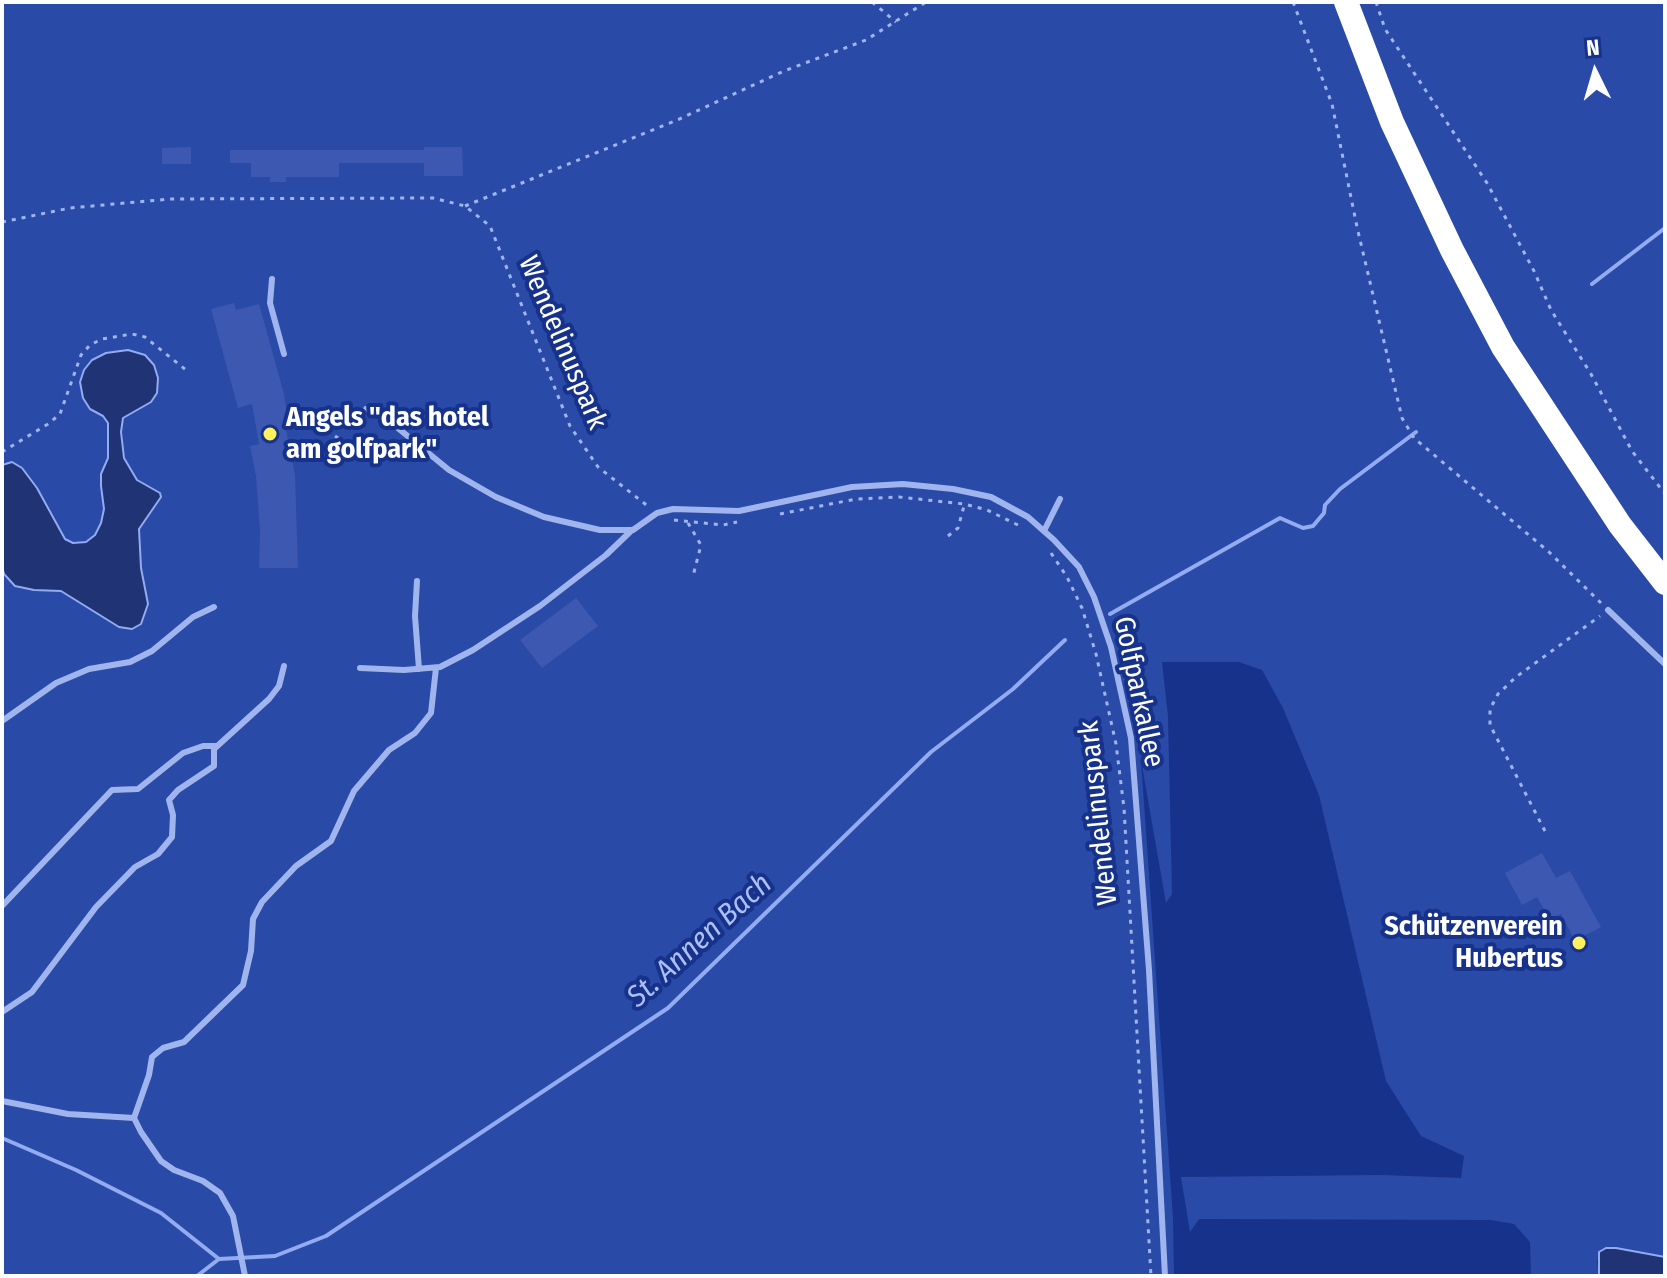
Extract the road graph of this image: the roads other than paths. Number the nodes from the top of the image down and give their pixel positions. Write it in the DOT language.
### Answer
graph roads {
  1 [pos="1346,2"];
  2 [pos="272,279"];
  3 [pos="284,354"];
  4 [pos="366,409"];
  5 [pos="1060,499"];
  6 [pos="633,530"];
  7 [pos="1044,531"];
  8 [pos="417,581"];
  9 [pos="1665,583"];
  10 [pos="214,607"];
  11 [pos="1608,610"];
  12 [pos="1665,664"];
  13 [pos="284,666"];
  14 [pos="360,668"];
  15 [pos="436,668"];
  16 [pos="419,669"];
  17 [pos="2,721"];
  18 [pos="217,746"];
  19 [pos="2,906"];
  20 [pos="2,1012"];
  21 [pos="2,1101"];
  22 [pos="134,1118"];
  23 [pos="245,1276"];
  24 [pos="1165,1276"];
  1 -- 9 [label="highway"];
  2 -- 3 [label="lane"];
  4 -- 6 [label="lane"];
  5 -- 7 [label="lane"];
  6 -- 7 [label="lane, Golfparkallee"];
  6 -- 15 [label="lane"];
  7 -- 24 [label="lane, Golfparkallee"];
  8 -- 16 [label="lane"];
  10 -- 17 [label="lane"];
  11 -- 12 [label="lane"];
  13 -- 18 [label="lane"];
  14 -- 16 [label="lane"];
  15 -- 16 [label="lane"];
  15 -- 22 [label="lane"];
  18 -- 19 [label="lane"];
  18 -- 20 [label="lane"];
  21 -- 22 [label="lane"];
  22 -- 23 [label="lane"];
}
